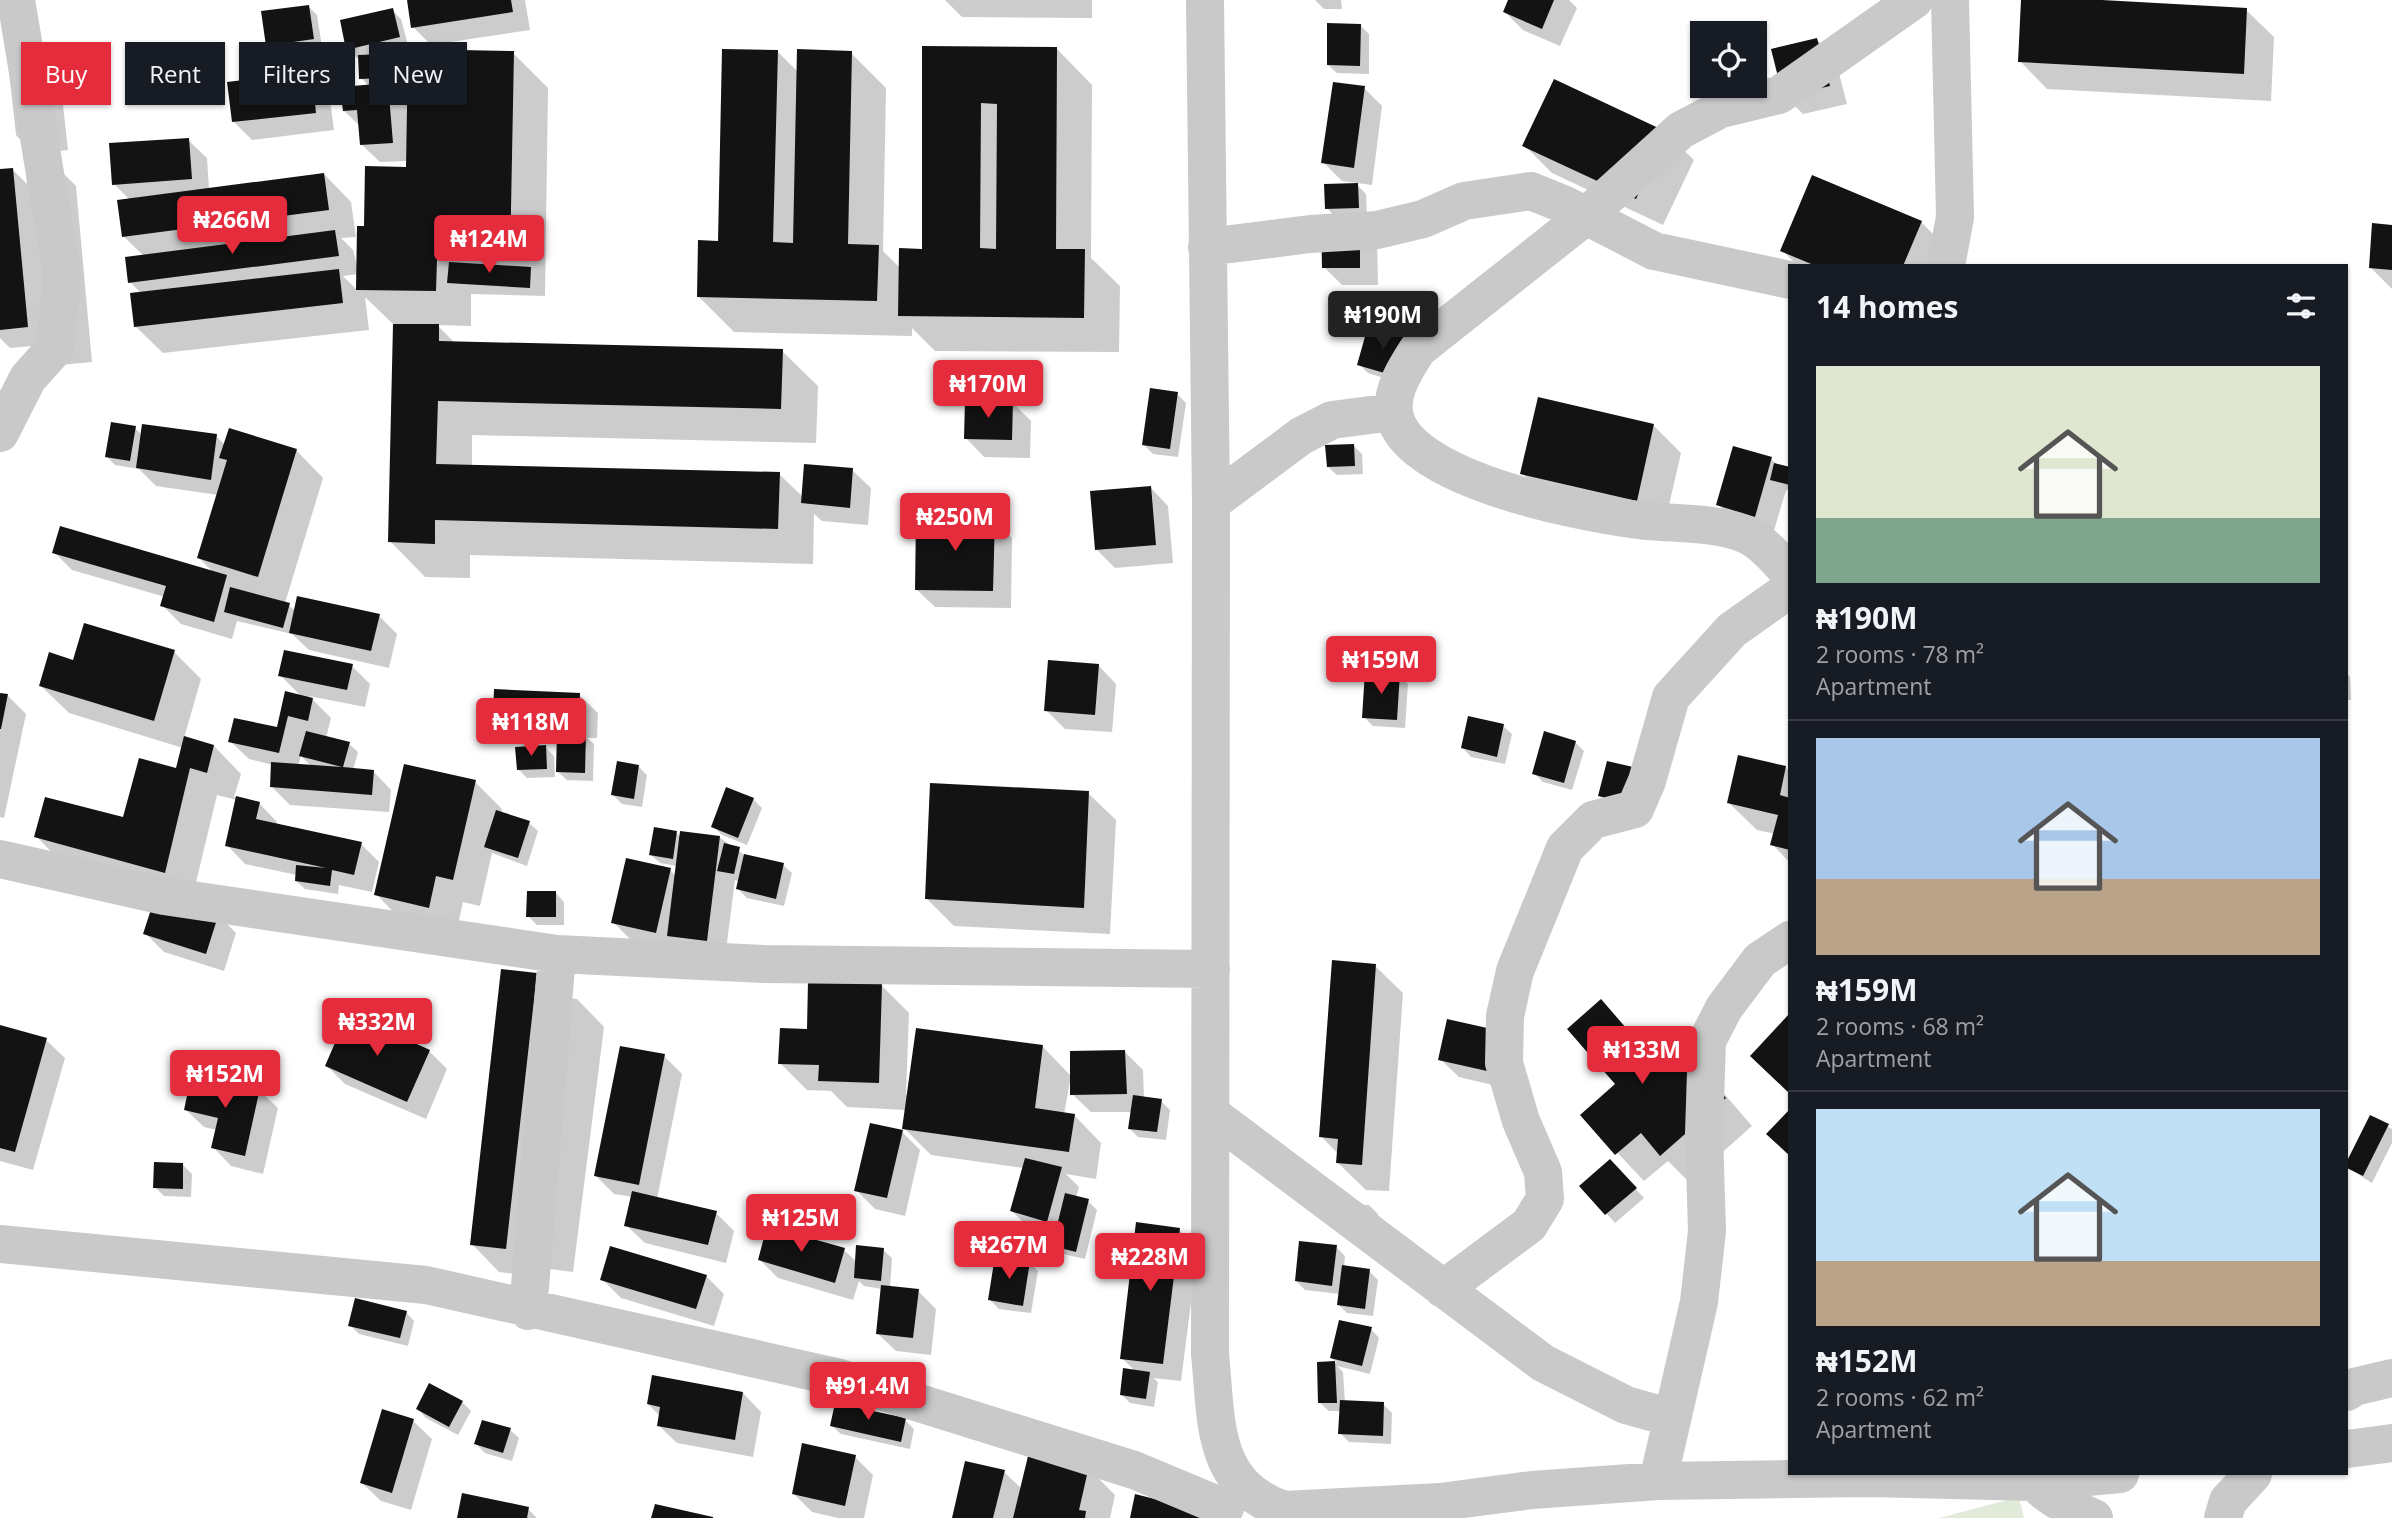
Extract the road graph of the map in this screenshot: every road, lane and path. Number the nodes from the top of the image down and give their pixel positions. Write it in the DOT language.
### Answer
graph roads {
  1 [pos="1205,0"];
  2 [pos="1914,0"];
  3 [pos="1950,0"];
  4 [pos="11,7"];
  5 [pos="1586,216"];
  6 [pos="1207,247"];
  7 [pos="1947,264"];
  8 [pos="1788,280"];
  9 [pos="14,378"];
  10 [pos="1393,411"];
  11 [pos="0,433"];
  12 [pos="1211,503"];
  13 [pos="1788,572"];
  14 [pos="1788,595"];
  15 [pos="0,859"];
  16 [pos="1788,941"];
  17 [pos="557,954"];
  18 [pos="1211,969"];
  19 [pos="1211,1114"];
  20 [pos="0,1244"];
  21 [pos="1443,1290"];
  22 [pos="528,1311"];
  23 [pos="2392,1378"];
  24 [pos="2348,1391"];
  25 [pos="1672,1418"];
  26 [pos="2392,1443"];
  27 [pos="2348,1449"];
  28 [pos="2098,1475"];
  29 [pos="2252,1475"];
  30 [pos="2032,1478"];
  31 [pos="1658,1480"];
  32 [pos="1440,1502"];
  33 [pos="1228,1503"];
  34 [pos="1404,1518"];
  35 [pos="2094,1518"];
  36 [pos="2223,1518"];
  1 -- 6 [label="street"];
  2 -- 5 [label="street"];
  3 -- 7 [label="street"];
  4 -- 9 [label="street"];
  5 -- 6 [label="street"];
  5 -- 8 [label="street"];
  5 -- 10 [label="street"];
  6 -- 12 [label="street"];
  9 -- 11 [label="street"];
  10 -- 12 [label="street"];
  10 -- 13 [label="street"];
  12 -- 18 [label="street"];
  14 -- 21 [label="street"];
  15 -- 17 [label="street"];
  16 -- 25 [label="street"];
  17 -- 18 [label="street"];
  17 -- 22 [label="street"];
  18 -- 19 [label="street"];
  19 -- 21 [label="street"];
  19 -- 33 [label="street"];
  20 -- 22 [label="street"];
  21 -- 25 [label="street"];
  22 -- 33 [label="street"];
  23 -- 24 [label="street"];
  25 -- 31 [label="street"];
  26 -- 27 [label="street"];
  28 -- 30 [label="street"];
  29 -- 36 [label="street"];
  30 -- 31 [label="street"];
  30 -- 35 [label="street"];
  31 -- 32 [label="street"];
  32 -- 33 [label="street"];
  32 -- 34 [label="street"];
}
